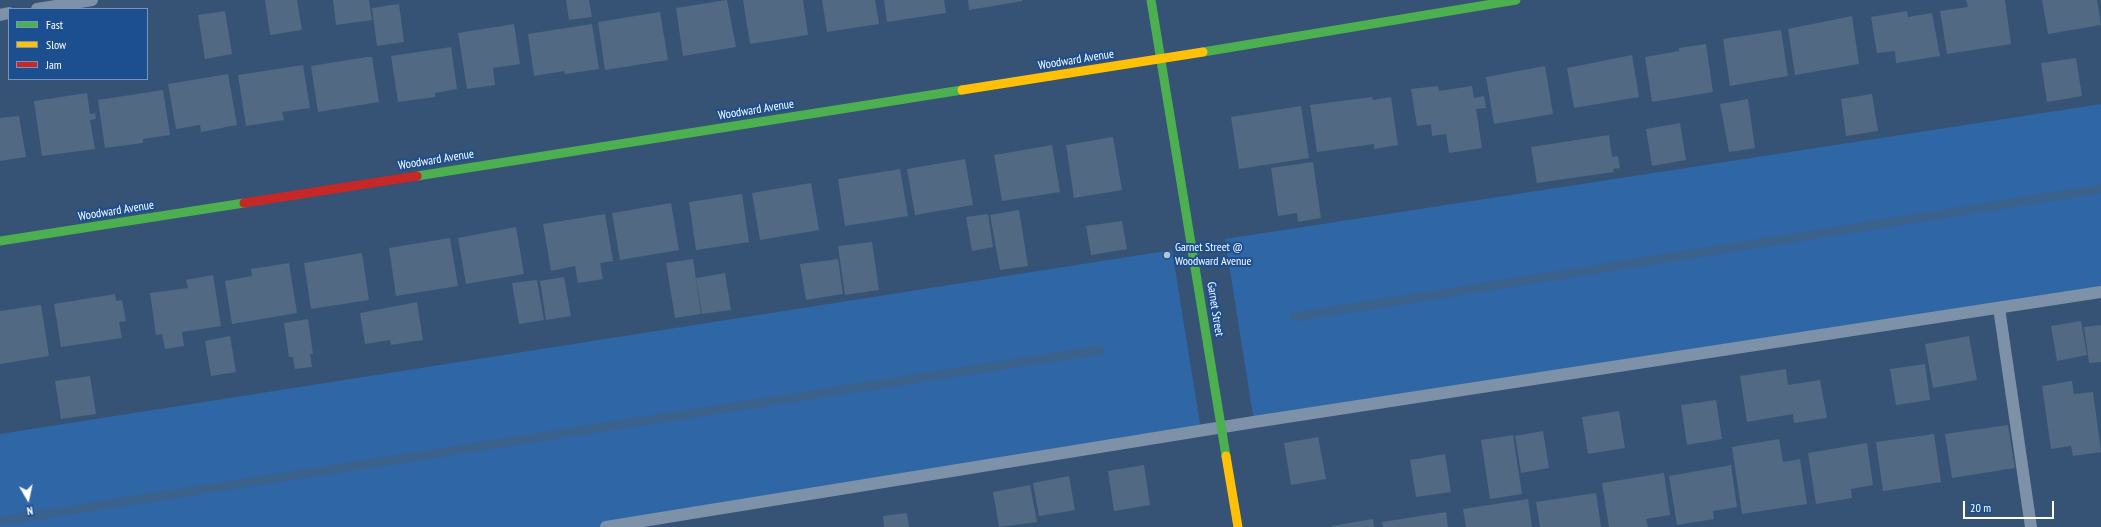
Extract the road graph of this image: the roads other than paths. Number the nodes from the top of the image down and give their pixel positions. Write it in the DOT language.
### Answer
graph roads {
  1 [pos="92,0"];
  2 [pos="1151,0"];
  3 [pos="1516,0"];
  4 [pos="43,8"];
  5 [pos="1160,59"];
  6 [pos="0,242"];
  7 [pos="2101,292"];
  8 [pos="1999,308"];
  9 [pos="1222,427"];
  10 [pos="606,527"];
  11 [pos="1238,527"];
  12 [pos="2031,527"];
  1 -- 4 [label="lane"];
  2 -- 5 [label="street, Garnet Street"];
  3 -- 5 [label="street, Woodward Avenue"];
  5 -- 6 [label="street, Woodward Avenue"];
  5 -- 9 [label="street, Garnet Street"];
  7 -- 8 [label="lane"];
  8 -- 9 [label="lane"];
  8 -- 12 [label="lane"];
  9 -- 10 [label="lane"];
  9 -- 11 [label="street, Garnet Street"];
}
